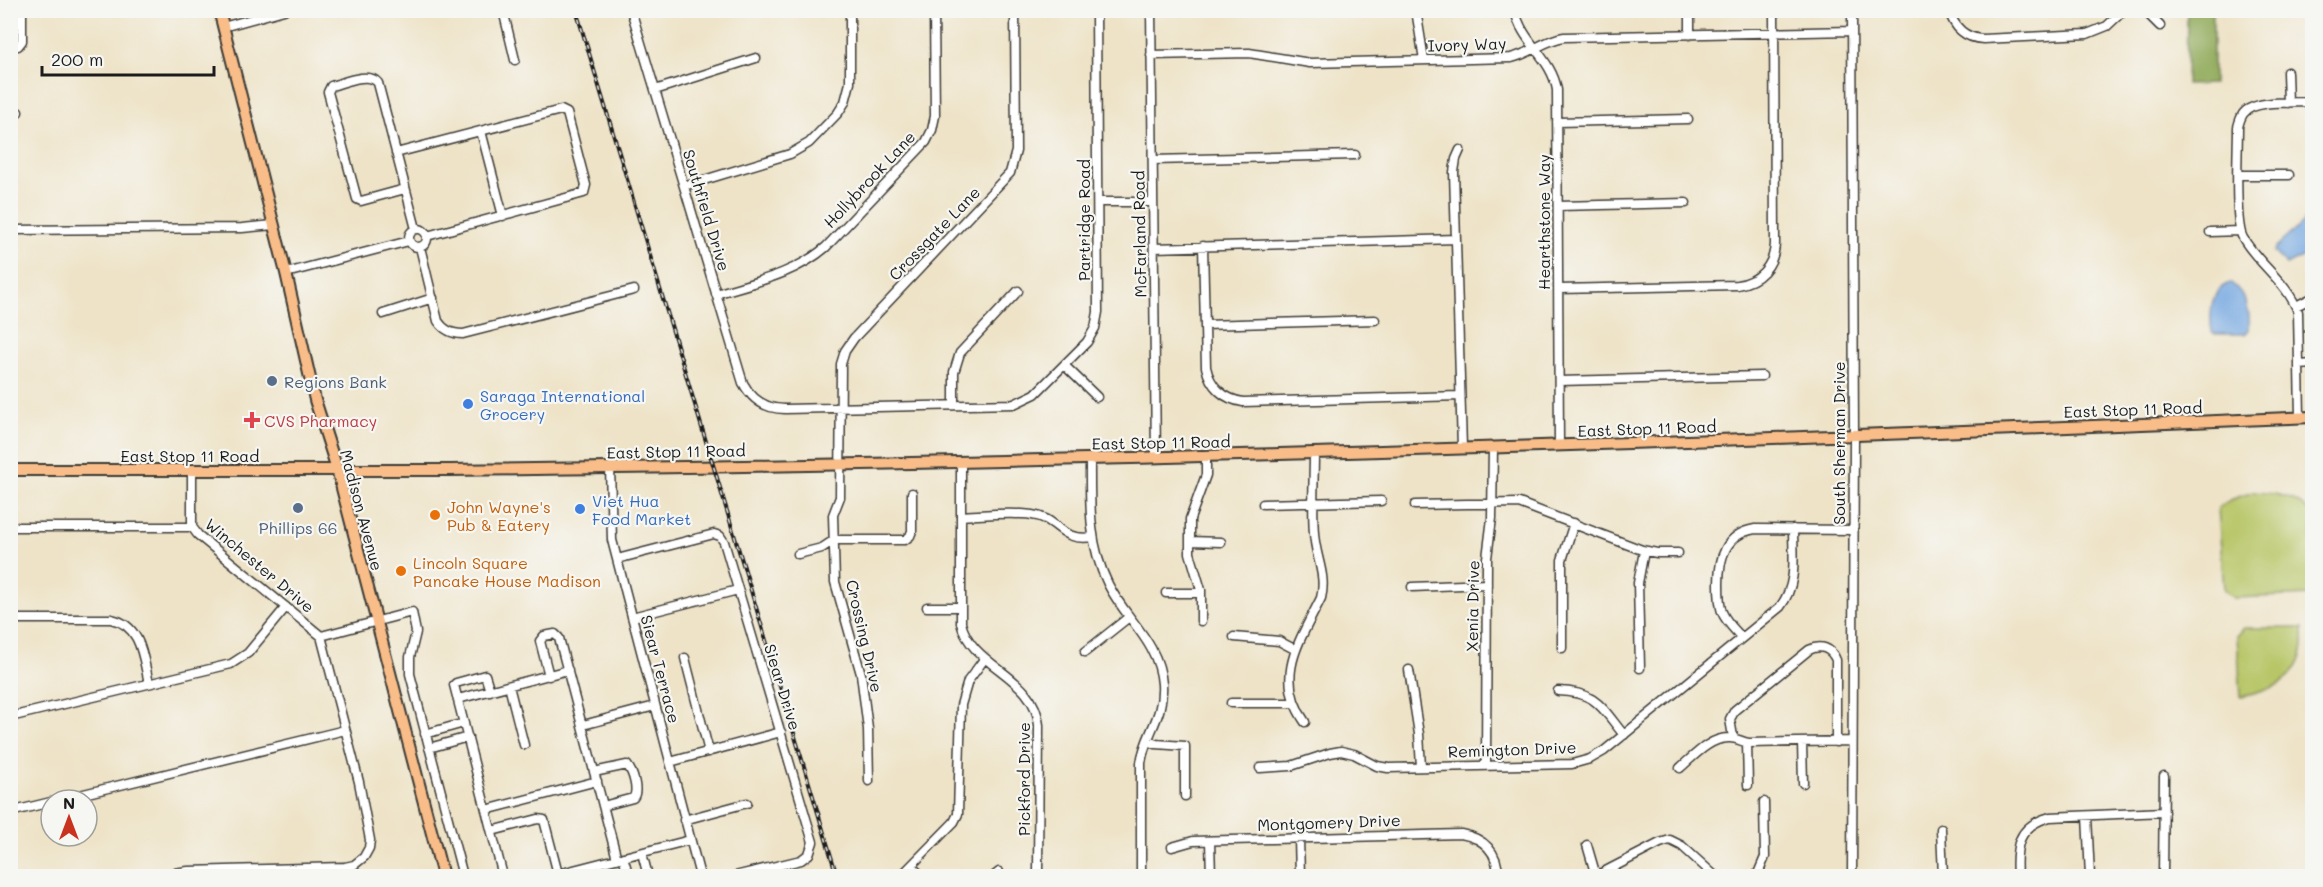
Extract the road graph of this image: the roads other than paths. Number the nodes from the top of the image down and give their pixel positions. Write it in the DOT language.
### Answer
graph roads {
  1 [pos="22,10"];
  2 [pos="219,10"];
  3 [pos="284,10"];
  4 [pos="503,10"];
  5 [pos="631,10"];
  6 [pos="850,10"];
  7 [pos="934,10"];
  8 [pos="1015,10"];
  9 [pos="1096,10"];
  10 [pos="1151,10"];
  11 [pos="1416,10"];
  12 [pos="1515,10"];
  13 [pos="1690,10"];
  14 [pos="1774,10"];
  15 [pos="1852,10"];
  16 [pos="1949,10"];
  17 [pos="2124,10"];
  18 [pos="2144,10"];
  19 [pos="2160,26"];
  20 [pos="223,27"];
  21 [pos="1852,31"];
  22 [pos="1774,33"];
  23 [pos="1690,34"];
  24 [pos="10,46"];
  25 [pos="1535,48"];
  26 [pos="1151,55"];
  27 [pos="756,58"];
  28 [pos="515,60"];
  29 [pos="1424,60"];
  30 [pos="2287,72"];
  31 [pos="655,90"];
  32 [pos="2313,102"];
  33 [pos="2288,103"];
  34 [pos="1688,119"];
  35 [pos="1557,122"];
  36 [pos="481,131"];
  37 [pos="1460,150"];
  38 [pos="396,153"];
  39 [pos="1354,155"];
  40 [pos="1153,160"];
  41 [pos="11,170"];
  42 [pos="2238,175"];
  43 [pos="2289,175"];
  44 [pos="684,186"];
  45 [pos="405,189"];
  46 [pos="1153,201"];
  47 [pos="1098,202"];
  48 [pos="1686,202"];
  49 [pos="1558,206"];
  50 [pos="503,216"];
  51 [pos="274,225"];
  52 [pos="416,229"];
  53 [pos="13,230"];
  54 [pos="2240,231"];
  55 [pos="2210,232"];
  56 [pos="427,236"];
  57 [pos="1456,239"];
  58 [pos="409,241"];
  59 [pos="1203,246"];
  60 [pos="420,247"];
  61 [pos="1154,248"];
  62 [pos="286,273"];
  63 [pos="13,281"];
  64 [pos="1558,289"];
  65 [pos="634,290"];
  66 [pos="1018,291"];
  67 [pos="716,294"];
  68 [pos="433,298"];
  69 [pos="2313,298"];
  70 [pos="2296,306"];
  71 [pos="383,314"];
  72 [pos="1375,320"];
  73 [pos="1205,325"];
  74 [pos="2300,364"];
  75 [pos="2313,364"];
  76 [pos="1064,365"];
  77 [pos="1762,376"];
  78 [pos="1559,381"];
  79 [pos="1097,396"];
  80 [pos="1460,396"];
  81 [pos="954,405"];
  82 [pos="841,408"];
  83 [pos="2300,417"];
  84 [pos="2313,417"];
  85 [pos="1854,436"];
  86 [pos="1560,446"];
  87 [pos="1492,447"];
  88 [pos="1462,448"];
  89 [pos="1314,453"];
  90 [pos="1206,456"];
  91 [pos="1156,457"];
  92 [pos="1090,458"];
  93 [pos="961,460"];
  94 [pos="841,463"];
  95 [pos="610,467"];
  96 [pos="337,469"];
  97 [pos="10,470"];
  98 [pos="192,470"];
  99 [pos="912,493"];
  100 [pos="1381,501"];
  101 [pos="1492,502"];
  102 [pos="1314,503"];
  103 [pos="1263,504"];
  104 [pos="1415,505"];
  105 [pos="961,516"];
  106 [pos="1574,523"];
  107 [pos="10,527"];
  108 [pos="192,527"];
  109 [pos="1793,529"];
  110 [pos="1853,530"];
  111 [pos="1092,537"];
  112 [pos="834,540"];
  113 [pos="1190,541"];
  114 [pos="1221,542"];
  115 [pos="1644,551"];
  116 [pos="1678,553"];
  117 [pos="798,554"];
  118 [pos="617,560"];
  119 [pos="1487,584"];
  120 [pos="1412,587"];
  121 [pos="738,590"];
  122 [pos="1166,592"];
  123 [pos="1201,593"];
  124 [pos="286,607"];
  125 [pos="927,607"];
  126 [pos="960,607"];
  127 [pos="632,617"];
  128 [pos="1129,617"];
  129 [pos="10,619"];
  130 [pos="376,621"];
  131 [pos="1201,621"];
  132 [pos="321,636"];
  133 [pos="1234,637"];
  134 [pos="1742,638"];
  135 [pos="1562,648"];
  136 [pos="1296,650"];
  137 [pos="1085,652"];
  138 [pos="685,658"];
  139 [pos="985,658"];
  140 [pos="1640,668"];
  141 [pos="568,670"];
  142 [pos="1409,670"];
  143 [pos="549,676"];
  144 [pos="149,683"];
  145 [pos="509,686"];
  146 [pos="490,690"];
  147 [pos="1558,691"];
  148 [pos="458,699"];
  149 [pos="1231,703"];
  150 [pos="1294,703"];
  151 [pos="655,706"];
  152 [pos="10,717"];
  153 [pos="1305,722"];
  154 [pos="464,723"];
  155 [pos="582,725"];
  156 [pos="345,730"];
  157 [pos="781,732"];
  158 [pos="425,734"];
  159 [pos="1624,735"];
  160 [pos="468,737"];
  161 [pos="1733,737"];
  162 [pos="1148,741"];
  163 [pos="1852,741"];
  164 [pos="1747,742"];
  165 [pos="1802,742"];
  166 [pos="1836,742"];
  167 [pos="524,745"];
  168 [pos="429,748"];
  169 [pos="709,752"];
  170 [pos="670,762"];
  171 [pos="1486,766"];
  172 [pos="1421,767"];
  173 [pos="1260,768"];
  174 [pos="1680,768"];
  175 [pos="596,776"];
  176 [pos="2164,776"];
  177 [pos="869,781"];
  178 [pos="1803,783"];
  179 [pos="1748,785"];
  180 [pos="99,790"];
  181 [pos="1185,796"];
  182 [pos="1764,802"];
  183 [pos="747,803"];
  184 [pos="39,805"];
  185 [pos="603,806"];
  186 [pos="486,810"];
  187 [pos="10,812"];
  188 [pos="2164,812"];
  189 [pos="2087,816"];
  190 [pos="684,820"];
  191 [pos="1941,829"];
  192 [pos="492,831"];
  193 [pos="1299,838"];
  194 [pos="690,840"];
  195 [pos="1210,841"];
  196 [pos="1587,845"];
  197 [pos="1172,847"];
  198 [pos="642,853"];
  199 [pos="620,858"];
  200 [pos="911,866"];
  201 [pos="559,875"];
  202 [pos="154,876"];
  203 [pos="443,876"];
  204 [pos="463,876"];
  205 [pos="503,876"];
  206 [pos="629,876"];
  207 [pos="648,876"];
  208 [pos="700,876"];
  209 [pos="735,876"];
  210 [pos="901,876"];
  211 [pos="922,876"];
  212 [pos="1038,876"];
  213 [pos="1141,876"];
  214 [pos="1211,876"];
  215 [pos="1300,876"];
  216 [pos="1498,876"];
  217 [pos="1596,876"];
  218 [pos="1715,876"];
  219 [pos="1758,876"];
  220 [pos="1852,876"];
  221 [pos="1943,876"];
  222 [pos="2017,876"];
  223 [pos="2090,876"];
  224 [pos="2163,876"];
  1 -- 24 [label="street"];
  2 -- 20 [label="main road, Madison Avenue"];
  3 -- 20 [label="street"];
  4 -- 28 [label="street"];
  5 -- 31 [label="street, Southfield Drive"];
  6 -- 44 [label="street"];
  7 -- 67 [label="street, Hollybrook Lane"];
  8 -- 82 [label="street, Crossgate Lane"];
  9 -- 47 [label="street, Partridge Road"];
  10 -- 26 [label="street, McFarland Road"];
  11 -- 29 [label="street"];
  12 -- 25 [label="street, Hearthstone Way"];
  13 -- 23 [label="street"];
  14 -- 22 [label="street"];
  15 -- 21 [label="street, South Sherman Drive"];
  16 -- 17 [label="street"];
  18 -- 19 [label="street"];
  20 -- 51 [label="main road, Madison Avenue"];
  21 -- 22 [label="street, Ivory Way"];
  21 -- 85 [label="street, South Sherman Drive"];
  22 -- 23 [label="street, Ivory Way"];
  22 -- 64 [label="street"];
  23 -- 25 [label="street, Ivory Way"];
  25 -- 29 [label="street, Ivory Way"];
  25 -- 35 [label="street, Hearthstone Way"];
  26 -- 29 [label="street, Ivory Way"];
  26 -- 40 [label="street, McFarland Road"];
  27 -- 31 [label="street"];
  30 -- 33 [label="street"];
  31 -- 44 [label="street, Southfield Drive"];
  32 -- 33 [label="street"];
  33 -- 42 [label="street"];
  34 -- 35 [label="street"];
  35 -- 49 [label="street, Hearthstone Way"];
  36 -- 38 [label="street"];
  36 -- 50 [label="street"];
  36 -- 50 [label="street"];
  37 -- 57 [label="street"];
  38 -- 45 [label="street"];
  38 -- 45 [label="street"];
  39 -- 40 [label="street"];
  40 -- 46 [label="street, McFarland Road"];
  41 -- 53 [label="street"];
  42 -- 43 [label="street"];
  42 -- 54 [label="street"];
  44 -- 67 [label="street, Southfield Drive"];
  45 -- 52 [label="street"];
  46 -- 47 [label="street"];
  46 -- 61 [label="street, McFarland Road"];
  47 -- 76 [label="street, Partridge Road"];
  48 -- 49 [label="street"];
  49 -- 64 [label="street, Hearthstone Way"];
  50 -- 56 [label="street"];
  51 -- 53 [label="street"];
  51 -- 62 [label="main road, Madison Avenue"];
  52 -- 56 [label="street"];
  52 -- 58 [label="street"];
  53 -- 63 [label="street"];
  54 -- 55 [label="street"];
  54 -- 70 [label="street"];
  56 -- 60 [label="street"];
  57 -- 59 [label="street"];
  57 -- 80 [label="street"];
  58 -- 60 [label="street"];
  58 -- 62 [label="street"];
  59 -- 61 [label="street"];
  59 -- 73 [label="street"];
  60 -- 68 [label="street"];
  61 -- 91 [label="street, McFarland Road"];
  62 -- 96 [label="main road, Madison Avenue"];
  64 -- 78 [label="street, Hearthstone Way"];
  65 -- 68 [label="street"];
  66 -- 81 [label="street"];
  67 -- 82 [label="street, Southfield Drive"];
  68 -- 71 [label="street"];
  69 -- 70 [label="street"];
  70 -- 74 [label="street"];
  72 -- 73 [label="street"];
  73 -- 80 [label="street"];
  74 -- 75 [label="street"];
  74 -- 83 [label="street"];
  76 -- 79 [label="street"];
  76 -- 81 [label="street, Partridge Road"];
  77 -- 78 [label="street"];
  78 -- 86 [label="street, Hearthstone Way"];
  80 -- 88 [label="street"];
  81 -- 82 [label="street"];
  82 -- 94 [label="street, Crossgate Lane"];
  83 -- 84 [label="main road, East Stop 11 Road"];
  83 -- 85 [label="main road, East Stop 11 Road"];
  85 -- 86 [label="main road, East Stop 11 Road"];
  85 -- 110 [label="street, South Sherman Drive"];
  86 -- 87 [label="main road, East Stop 11 Road"];
  87 -- 88 [label="main road, East Stop 11 Road"];
  87 -- 101 [label="street, Xenia Drive"];
  88 -- 89 [label="main road, East Stop 11 Road"];
  89 -- 90 [label="main road, East Stop 11 Road"];
  89 -- 102 [label="street"];
  90 -- 91 [label="main road, East Stop 11 Road"];
  90 -- 113 [label="street"];
  91 -- 92 [label="main road, East Stop 11 Road"];
  92 -- 93 [label="main road, East Stop 11 Road"];
  92 -- 111 [label="street"];
  93 -- 94 [label="main road, East Stop 11 Road"];
  93 -- 105 [label="street, Pickford Drive"];
  94 -- 95 [label="main road, East Stop 11 Road"];
  94 -- 112 [label="street, Crossing Drive"];
  95 -- 96 [label="main road, East Stop 11 Road"];
  95 -- 118 [label="street, Siear Terrace"];
  96 -- 98 [label="main road, East Stop 11 Road"];
  96 -- 130 [label="main road, Madison Avenue"];
  97 -- 98 [label="main road, East Stop 11 Road"];
  98 -- 108 [label="street"];
  99 -- 112 [label="street"];
  100 -- 102 [label="street"];
  101 -- 104 [label="street"];
  101 -- 106 [label="street"];
  101 -- 119 [label="street, Xenia Drive"];
  102 -- 103 [label="street"];
  102 -- 136 [label="street"];
  105 -- 111 [label="street"];
  105 -- 126 [label="street, Pickford Drive"];
  106 -- 115 [label="street"];
  106 -- 135 [label="street"];
  107 -- 108 [label="street, Winchester Drive"];
  108 -- 124 [label="street, Winchester Drive"];
  109 -- 110 [label="street"];
  109 -- 134 [label="street, Remington Drive"];
  109 -- 134 [label="street"];
  110 -- 163 [label="street, South Sherman Drive"];
  111 -- 128 [label="street"];
  112 -- 117 [label="street"];
  112 -- 177 [label="street, Crossing Drive"];
  113 -- 114 [label="street"];
  113 -- 123 [label="street"];
  115 -- 116 [label="street"];
  115 -- 140 [label="street"];
  118 -- 121 [label="street, Siear Drive"];
  118 -- 127 [label="street, Siear Terrace"];
  119 -- 120 [label="street"];
  119 -- 171 [label="street, Xenia Drive"];
  121 -- 127 [label="street"];
  121 -- 157 [label="street, Siear Drive"];
  122 -- 123 [label="street"];
  123 -- 131 [label="street"];
  124 -- 132 [label="street, Winchester Drive"];
  124 -- 144 [label="street"];
  125 -- 126 [label="street"];
  126 -- 139 [label="street, Pickford Drive"];
  127 -- 151 [label="street, Siear Terrace"];
  128 -- 137 [label="street"];
  128 -- 162 [label="street"];
  129 -- 144 [label="street"];
  130 -- 132 [label="street, Winchester Drive"];
  130 -- 158 [label="street, Winchester Drive"];
  130 -- 203 [label="main road, Madison Avenue"];
  132 -- 156 [label="street"];
  133 -- 136 [label="street"];
  134 -- 159 [label="street, Remington Drive"];
  136 -- 150 [label="street"];
  138 -- 169 [label="street"];
  139 -- 200 [label="street"];
  139 -- 212 [label="street, Pickford Drive"];
  141 -- 143 [label="street"];
  141 -- 143 [label="street"];
  141 -- 155 [label="street"];
  142 -- 172 [label="street"];
  143 -- 145 [label="street"];
  144 -- 152 [label="street"];
  145 -- 146 [label="street"];
  145 -- 167 [label="street"];
  146 -- 148 [label="street"];
  146 -- 148 [label="street"];
  147 -- 159 [label="street"];
  148 -- 154 [label="street"];
  149 -- 150 [label="street"];
  150 -- 153 [label="street"];
  151 -- 155 [label="street"];
  151 -- 170 [label="street, Siear Terrace"];
  154 -- 158 [label="street"];
  154 -- 160 [label="street"];
  155 -- 175 [label="street"];
  156 -- 180 [label="street"];
  156 -- 202 [label="street"];
  157 -- 169 [label="street"];
  157 -- 209 [label="street, Siear Drive"];
  158 -- 168 [label="street"];
  159 -- 171 [label="street, Remington Drive"];
  160 -- 168 [label="street"];
  160 -- 186 [label="street"];
  161 -- 164 [label="street"];
  161 -- 166 [label="street"];
  161 -- 174 [label="street"];
  162 -- 181 [label="street"];
  162 -- 213 [label="street"];
  163 -- 166 [label="street"];
  163 -- 220 [label="street, South Sherman Drive"];
  164 -- 165 [label="street"];
  164 -- 179 [label="street"];
  165 -- 166 [label="street"];
  165 -- 178 [label="street"];
  168 -- 204 [label="street"];
  169 -- 170 [label="street"];
  170 -- 190 [label="street, Siear Terrace"];
  171 -- 172 [label="street, Remington Drive"];
  172 -- 173 [label="street, Remington Drive"];
  175 -- 185 [label="street"];
  175 -- 185 [label="street"];
  175 -- 186 [label="street"];
  176 -- 188 [label="street"];
  182 -- 219 [label="street"];
  183 -- 190 [label="street"];
  184 -- 187 [label="street"];
  185 -- 199 [label="street"];
  186 -- 192 [label="street"];
  188 -- 189 [label="street"];
  188 -- 224 [label="street"];
  189 -- 222 [label="street"];
  189 -- 223 [label="street"];
  190 -- 194 [label="street, Siear Terrace"];
  191 -- 221 [label="street"];
  192 -- 201 [label="street"];
  192 -- 205 [label="street"];
  193 -- 195 [label="street, Montgomery Drive"];
  193 -- 215 [label="street"];
  193 -- 216 [label="street, Montgomery Drive"];
  194 -- 198 [label="street"];
  194 -- 208 [label="street, Siear Terrace"];
  195 -- 197 [label="street, Montgomery Drive"];
  195 -- 214 [label="street"];
  196 -- 217 [label="street"];
  198 -- 199 [label="street"];
  198 -- 207 [label="street"];
  199 -- 201 [label="street"];
  199 -- 206 [label="street"];
  200 -- 210 [label="street"];
  200 -- 211 [label="street"];
  217 -- 218 [label="street"];
}
